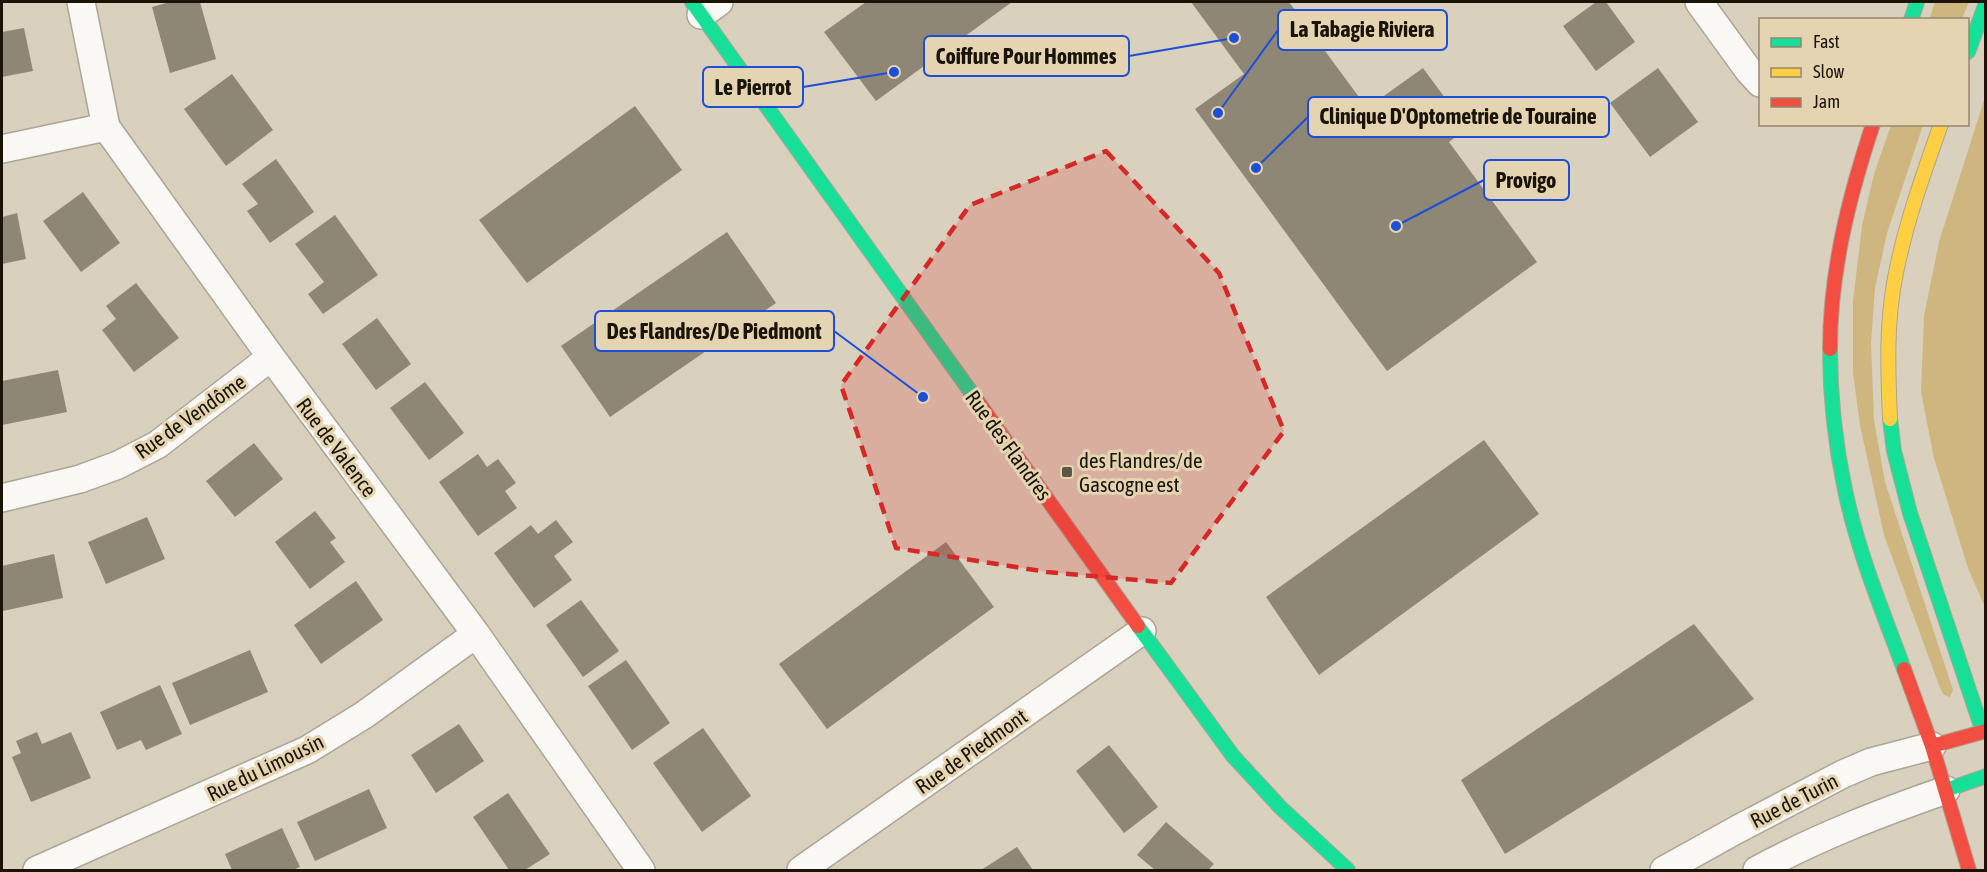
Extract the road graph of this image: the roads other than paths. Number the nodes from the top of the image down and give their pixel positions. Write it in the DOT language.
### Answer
graph roads {
  1 [pos="81,2"];
  2 [pos="1698,2"];
  3 [pos="1917,2"];
  4 [pos="1986,3"];
  5 [pos="704,6"];
  6 [pos="1912,18"];
  7 [pos="1969,49"];
  8 [pos="1759,81"];
  9 [pos="106,126"];
  10 [pos="1872,126"];
  11 [pos="1940,126"];
  12 [pos="2,149"];
  13 [pos="271,357"];
  14 [pos="2,498"];
  15 [pos="1142,631"];
  16 [pos="476,634"];
  17 [pos="1985,734"];
  18 [pos="1932,746"];
  19 [pos="1986,776"];
  20 [pos="1946,790"];
  21 [pos="37,870"];
  22 [pos="641,870"];
  23 [pos="801,870"];
  24 [pos="1348,870"];
  25 [pos="1664,870"];
  26 [pos="1757,870"];
  27 [pos="1969,870"];
  1 -- 9 [label="street, Rue de Valence"];
  2 -- 8 [label="street"];
  3 -- 6 [label="main road"];
  4 -- 7 [label="main road"];
  5 -- 15 [label="main road, Rue des Flandres"];
  9 -- 12 [label="street"];
  9 -- 13 [label="street, Rue de Valence"];
  10 -- 18 [label="main road"];
  11 -- 17 [label="main road"];
  13 -- 14 [label="street, Rue de Vendôme"];
  13 -- 16 [label="street, Rue de Valence"];
  15 -- 23 [label="street, Rue de Piedmont"];
  15 -- 24 [label="main road, Rue des Flandres"];
  16 -- 21 [label="street, Rue du Limousin"];
  16 -- 22 [label="street, Rue de Valence"];
  17 -- 18 [label="main road"];
  18 -- 20 [label="main road"];
  18 -- 25 [label="street, Rue de Turin"];
  19 -- 20 [label="main road"];
  20 -- 26 [label="street"];
  20 -- 27 [label="main road"];
}
